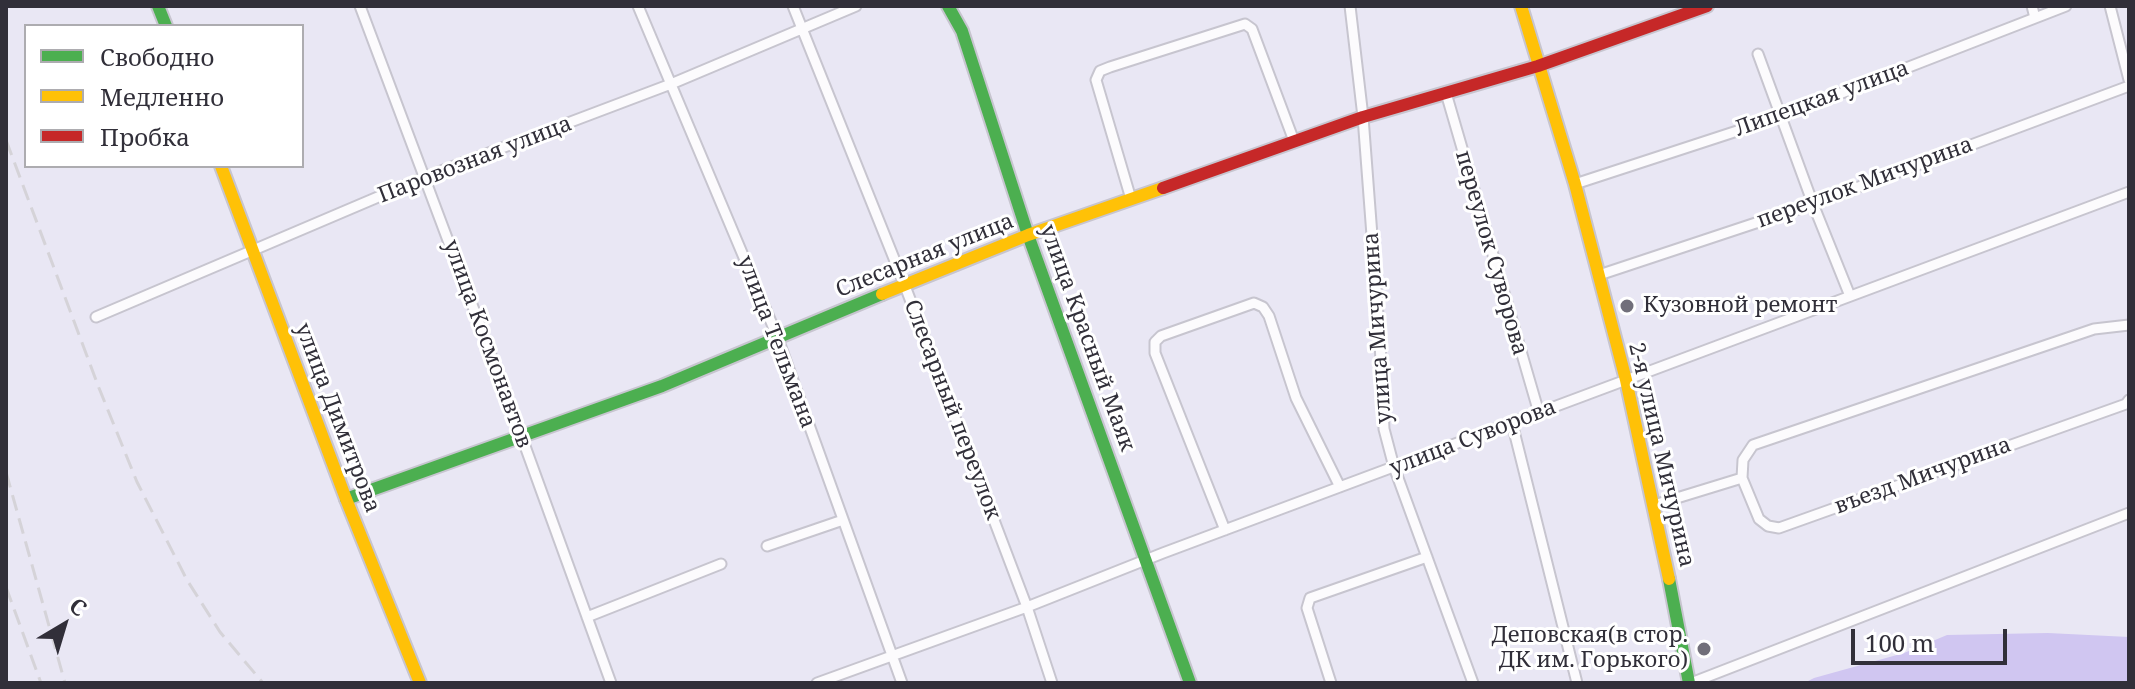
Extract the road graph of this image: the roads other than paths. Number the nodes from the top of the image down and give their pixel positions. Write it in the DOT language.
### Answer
graph roads {
  1 [pos="360,6"];
  2 [pos="638,6"];
  3 [pos="793,6"];
  4 [pos="856,6"];
  5 [pos="948,6"];
  6 [pos="1350,6"];
  7 [pos="1521,6"];
  8 [pos="1707,6"];
  9 [pos="2032,6"];
  10 [pos="2066,6"];
  11 [pos="2110,6"];
  12 [pos="2035,18"];
  13 [pos="802,29"];
  14 [pos="1758,54"];
  15 [pos="1538,66"];
  16 [pos="2129,80"];
  17 [pos="671,84"];
  18 [pos="2129,86"];
  19 [pos="1446,93"];
  20 [pos="1363,117"];
  21 [pos="1780,117"];
  22 [pos="1294,141"];
  23 [pos="222,168"];
  24 [pos="425,177"];
  25 [pos="1575,184"];
  26 [pos="2129,192"];
  27 [pos="1131,199"];
  28 [pos="1813,204"];
  29 [pos="1028,235"];
  30 [pos="253,252"];
  31 [pos="1599,275"];
  32 [pos="905,286"];
  33 [pos="1850,296"];
  34 [pos="96,317"];
  35 [pos="2129,325"];
  36 [pos="777,336"];
  37 [pos="1626,380"];
  38 [pos="2129,400"];
  39 [pos="1539,413"];
  40 [pos="1512,423"];
  41 [pos="521,435"];
  42 [pos="1394,467"];
  43 [pos="1742,478"];
  44 [pos="1340,487"];
  45 [pos="346,499"];
  46 [pos="1654,505"];
  47 [pos="2129,513"];
  48 [pos="843,520"];
  49 [pos="1225,530"];
  50 [pos="767,546"];
  51 [pos="1427,557"];
  52 [pos="1146,560"];
  53 [pos="721,564"];
  54 [pos="1027,607"];
  55 [pos="587,617"];
  56 [pos="892,655"];
  57 [pos="420,683"];
  58 [pos="611,683"];
  59 [pos="817,683"];
  60 [pos="902,683"];
  61 [pos="1052,683"];
  62 [pos="1190,683"];
  63 [pos="1331,683"];
  64 [pos="1473,683"];
  65 [pos="1577,683"];
  66 [pos="1690,683"];
  1 -- 24 [label="street, улица Космонавтов"];
  2 -- 17 [label="street, улица Тельмана"];
  3 -- 13 [label="street, Слесарный переулок"];
  4 -- 13 [label="street, Паровозная улица"];
  5 -- 29 [label="street, улица Красный Маяк"];
  6 -- 20 [label="street, улица Мичурина"];
  7 -- 15 [label="street, 2-я улица Мичурина"];
  8 -- 15 [label="street, Слесарная улица"];
  9 -- 12 [label="street"];
  10 -- 12 [label="street, Липецкая улица"];
  11 -- 16 [label="street"];
  12 -- 21 [label="street, Липецкая улица"];
  13 -- 17 [label="street, Паровозная улица"];
  13 -- 32 [label="street, Слесарный переулок"];
  14 -- 21 [label="street"];
  15 -- 19 [label="street, Слесарная улица"];
  15 -- 25 [label="street, 2-я улица Мичурина"];
  17 -- 24 [label="street, Паровозная улица"];
  17 -- 36 [label="street, улица Тельмана"];
  18 -- 28 [label="street, переулок Мичурина"];
  19 -- 20 [label="street, Слесарная улица"];
  19 -- 39 [label="street, переулок Суворова"];
  20 -- 22 [label="street, Слесарная улица"];
  20 -- 42 [label="street, улица Мичурина"];
  21 -- 25 [label="street, Липецкая улица"];
  21 -- 28 [label="street"];
  22 -- 27 [label="street, Слесарная улица"];
  22 -- 27 [label="street"];
  23 -- 30 [label="street, улица Димитрова"];
  24 -- 30 [label="street, Паровозная улица"];
  24 -- 41 [label="street, улица Космонавтов"];
  25 -- 31 [label="street, 2-я улица Мичурина"];
  26 -- 33 [label="street, улица Суворова"];
  27 -- 29 [label="street, Слесарная улица"];
  28 -- 31 [label="street, переулок Мичурина"];
  28 -- 33 [label="street"];
  29 -- 32 [label="street, Слесарная улица"];
  29 -- 52 [label="street, улица Красный Маяк"];
  30 -- 34 [label="street, Паровозная улица"];
  30 -- 45 [label="street, улица Димитрова"];
  31 -- 37 [label="street, 2-я улица Мичурина"];
  32 -- 36 [label="street, Слесарная улица"];
  32 -- 54 [label="street, Слесарный переулок"];
  33 -- 37 [label="street, улица Суворова"];
  35 -- 43 [label="street"];
  36 -- 41 [label="street, Слесарная улица"];
  36 -- 48 [label="street, улица Тельмана"];
  37 -- 39 [label="street, улица Суворова"];
  37 -- 46 [label="street, 2-я улица Мичурина"];
  38 -- 43 [label="street, въезд Мичурина"];
  39 -- 40 [label="street, улица Суворова"];
  40 -- 42 [label="street, улица Суворова"];
  40 -- 65 [label="street"];
  41 -- 45 [label="street, Слесарная улица"];
  41 -- 55 [label="street, улица Космонавтов"];
  42 -- 44 [label="street, улица Суворова"];
  42 -- 51 [label="street, улица Мичурина"];
  43 -- 46 [label="street"];
  44 -- 49 [label="street, улица Суворова"];
  44 -- 49 [label="street"];
  45 -- 57 [label="street, улица Димитрова"];
  46 -- 66 [label="street, 2-я улица Мичурина"];
  47 -- 66 [label="street"];
  48 -- 50 [label="street"];
  48 -- 56 [label="street, улица Тельмана"];
  49 -- 52 [label="street, улица Суворова"];
  51 -- 63 [label="street"];
  51 -- 64 [label="street, улица Мичурина"];
  52 -- 54 [label="street, улица Суворова"];
  52 -- 62 [label="street, улица Красный Маяк"];
  53 -- 55 [label="street"];
  54 -- 56 [label="street, улица Суворова"];
  54 -- 61 [label="street, Слесарный переулок"];
  55 -- 58 [label="street, улица Космонавтов"];
  56 -- 59 [label="street, улица Суворова"];
  56 -- 60 [label="street, улица Тельмана"];
}
